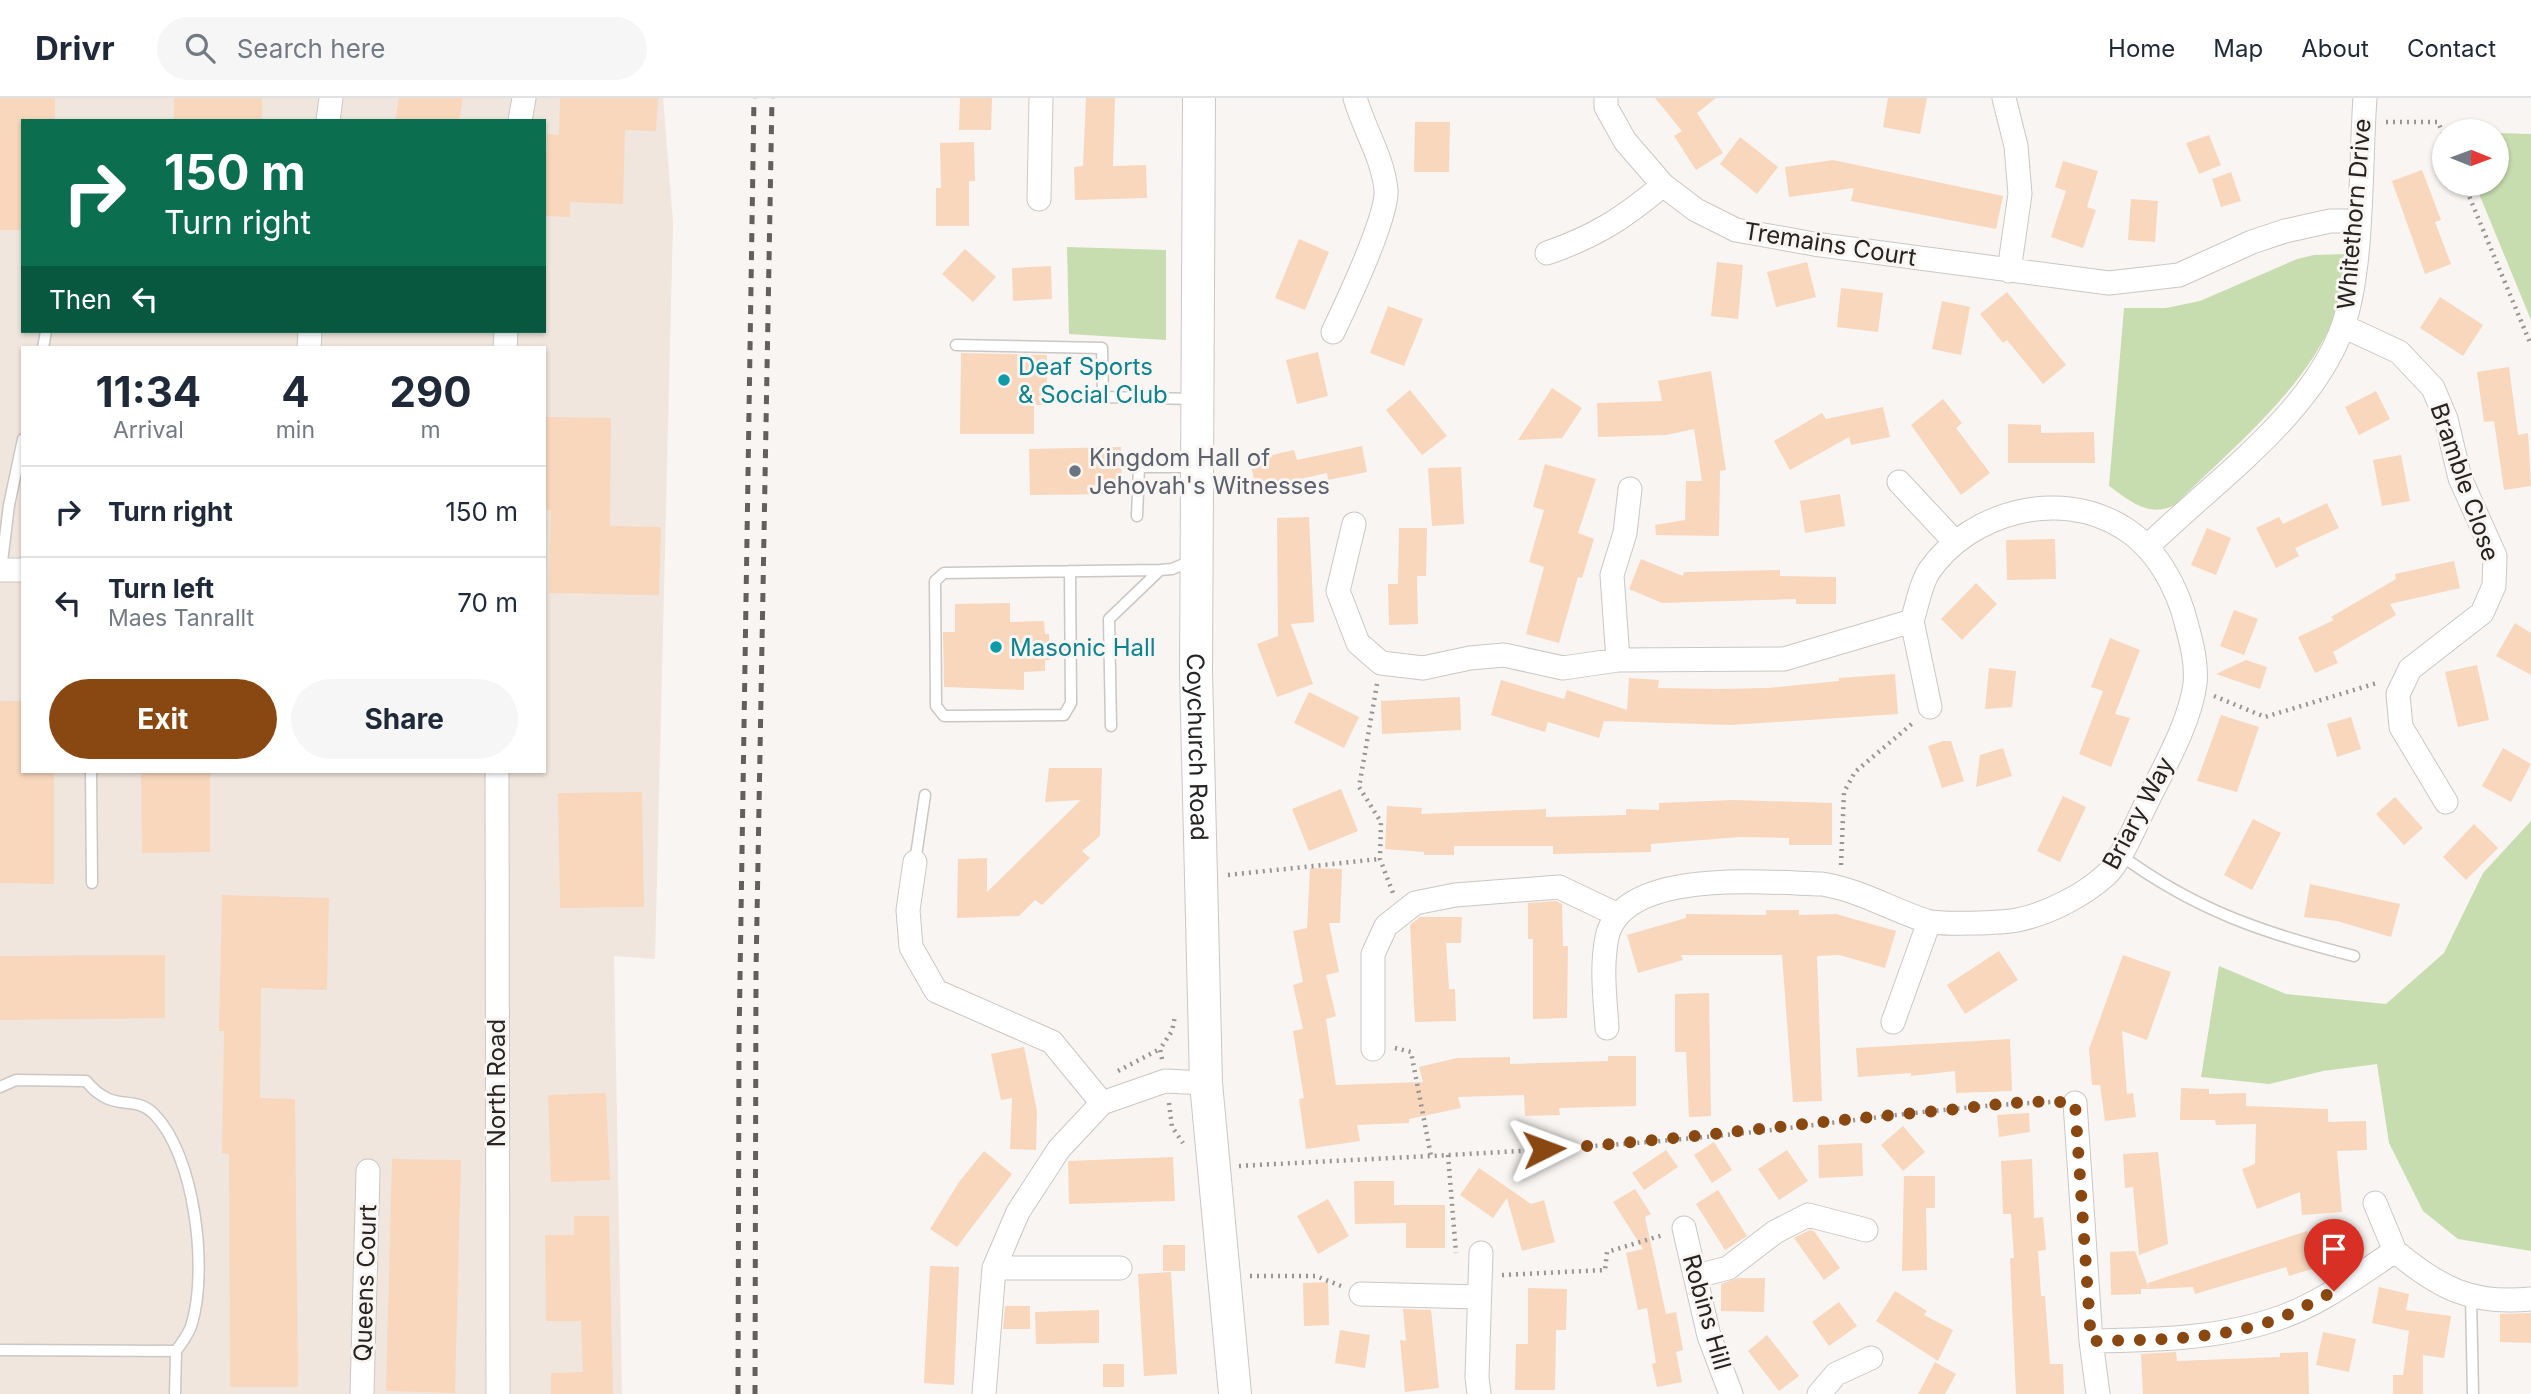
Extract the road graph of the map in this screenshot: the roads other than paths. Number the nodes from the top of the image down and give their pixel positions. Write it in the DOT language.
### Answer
graph roads {
  1 [pos="331,98"];
  2 [pos="524,98"];
  3 [pos="1041,98"];
  4 [pos="1199,98"];
  5 [pos="1355,98"];
  6 [pos="1606,98"];
  7 [pos="2004,98"];
  8 [pos="2364,98"];
  9 [pos="328,119"];
  10 [pos="520,119"];
  11 [pos="1663,185"];
  12 [pos="1039,199"];
  13 [pos="2357,221"];
  14 [pos="1547,253"];
  15 [pos="2009,271"];
  16 [pos="2343,326"];
  17 [pos="1333,332"];
  18 [pos="956,345"];
  19 [pos="1197,399"];
  20 [pos="21,448"];
  21 [pos="1197,467"];
  22 [pos="1899,482"];
  23 [pos="1630,489"];
  24 [pos="1137,516"];
  25 [pos="1354,524"];
  26 [pos="1955,542"];
  27 [pos="2147,547"];
  28 [pos="1197,559"];
  29 [pos="8,570"];
  30 [pos="1160,570"];
  31 [pos="1070,571"];
  32 [pos="1912,621"];
  33 [pos="1618,660"];
  34 [pos="1930,707"];
  35 [pos="1111,726"];
  36 [pos="91,773"];
  37 [pos="496,773"];
  38 [pos="926,795"];
  39 [pos="2446,802"];
  40 [pos="2119,854"];
  41 [pos="915,862"];
  42 [pos="92,883"];
  43 [pos="1618,915"];
  44 [pos="1929,922"];
  45 [pos="2354,956"];
  46 [pos="1893,1022"];
  47 [pos="1607,1028"];
  48 [pos="1373,1049"];
  49 [pos="1206,1083"];
  50 [pos="0,1087"];
  51 [pos="1102,1103"];
  52 [pos="2075,1103"];
  53 [pos="368,1171"];
  54 [pos="2375,1203"];
  55 [pos="1684,1228"];
  56 [pos="1866,1230"];
  57 [pos="2395,1251"];
  58 [pos="1481,1253"];
  59 [pos="994,1268"];
  60 [pos="1120,1268"];
  61 [pos="1697,1276"];
  62 [pos="1479,1287"];
  63 [pos="1361,1294"];
  64 [pos="2470,1296"];
  65 [pos="2531,1299"];
  66 [pos="2091,1341"];
  67 [pos="0,1350"];
  68 [pos="176,1351"];
  69 [pos="1871,1358"];
  70 [pos="175,1394"];
  71 [pos="362,1394"];
  72 [pos="498,1394"];
  73 [pos="984,1394"];
  74 [pos="1235,1394"];
  75 [pos="1479,1394"];
  76 [pos="1731,1394"];
  77 [pos="1819,1394"];
  78 [pos="2098,1394"];
  79 [pos="2473,1394"];
  1 -- 9 [label="street"];
  2 -- 10 [label="street"];
  3 -- 12 [label="street"];
  4 -- 19 [label="main road, Coychurch Road"];
  5 -- 17 [label="street"];
  6 -- 11 [label="street, Tremains Court"];
  7 -- 15 [label="street"];
  8 -- 13 [label="street, Whitethorn Drive"];
  11 -- 14 [label="street"];
  11 -- 15 [label="street, Tremains Court"];
  13 -- 15 [label="street, Tremains Court"];
  13 -- 16 [label="street, Whitethorn Drive"];
  16 -- 27 [label="street, Whitethorn Drive"];
  16 -- 39 [label="street, Bramble Close"];
  18 -- 19 [label="lane"];
  19 -- 21 [label="main road, Coychurch Road"];
  20 -- 29 [label="lane"];
  21 -- 24 [label="lane"];
  21 -- 28 [label="main road, Coychurch Road"];
  22 -- 26 [label="street"];
  23 -- 33 [label="street"];
  25 -- 33 [label="street"];
  26 -- 27 [label="street, Briary Way"];
  26 -- 32 [label="street, Briary Way"];
  27 -- 40 [label="street, Briary Way"];
  28 -- 30 [label="lane"];
  28 -- 49 [label="main road, Coychurch Road"];
  30 -- 31 [label="lane"];
  30 -- 35 [label="lane"];
  31 -- 31 [label="lane"];
  32 -- 33 [label="street"];
  32 -- 34 [label="street"];
  36 -- 42 [label="lane"];
  37 -- 72 [label="street, North Road"];
  38 -- 41 [label="lane"];
  40 -- 44 [label="street, Briary Way"];
  40 -- 45 [label="lane"];
  41 -- 51 [label="street"];
  43 -- 44 [label="street, Briary Way"];
  43 -- 47 [label="street"];
  43 -- 48 [label="street"];
  44 -- 46 [label="street"];
  49 -- 51 [label="street"];
  49 -- 74 [label="main road, Coychurch Road"];
  50 -- 68 [label="lane"];
  51 -- 59 [label="street"];
  52 -- 66 [label="street"];
  53 -- 71 [label="street, Queens Court"];
  54 -- 57 [label="street"];
  55 -- 61 [label="street, Robins Hill"];
  56 -- 61 [label="street"];
  57 -- 64 [label="street"];
  57 -- 66 [label="street"];
  58 -- 62 [label="street"];
  59 -- 60 [label="street"];
  59 -- 73 [label="street"];
  61 -- 76 [label="street, Robins Hill"];
  62 -- 63 [label="street"];
  62 -- 75 [label="street"];
  64 -- 65 [label="street"];
  64 -- 79 [label="lane"];
  66 -- 78 [label="street"];
  67 -- 68 [label="lane"];
  68 -- 70 [label="lane"];
  69 -- 77 [label="street"];
}
